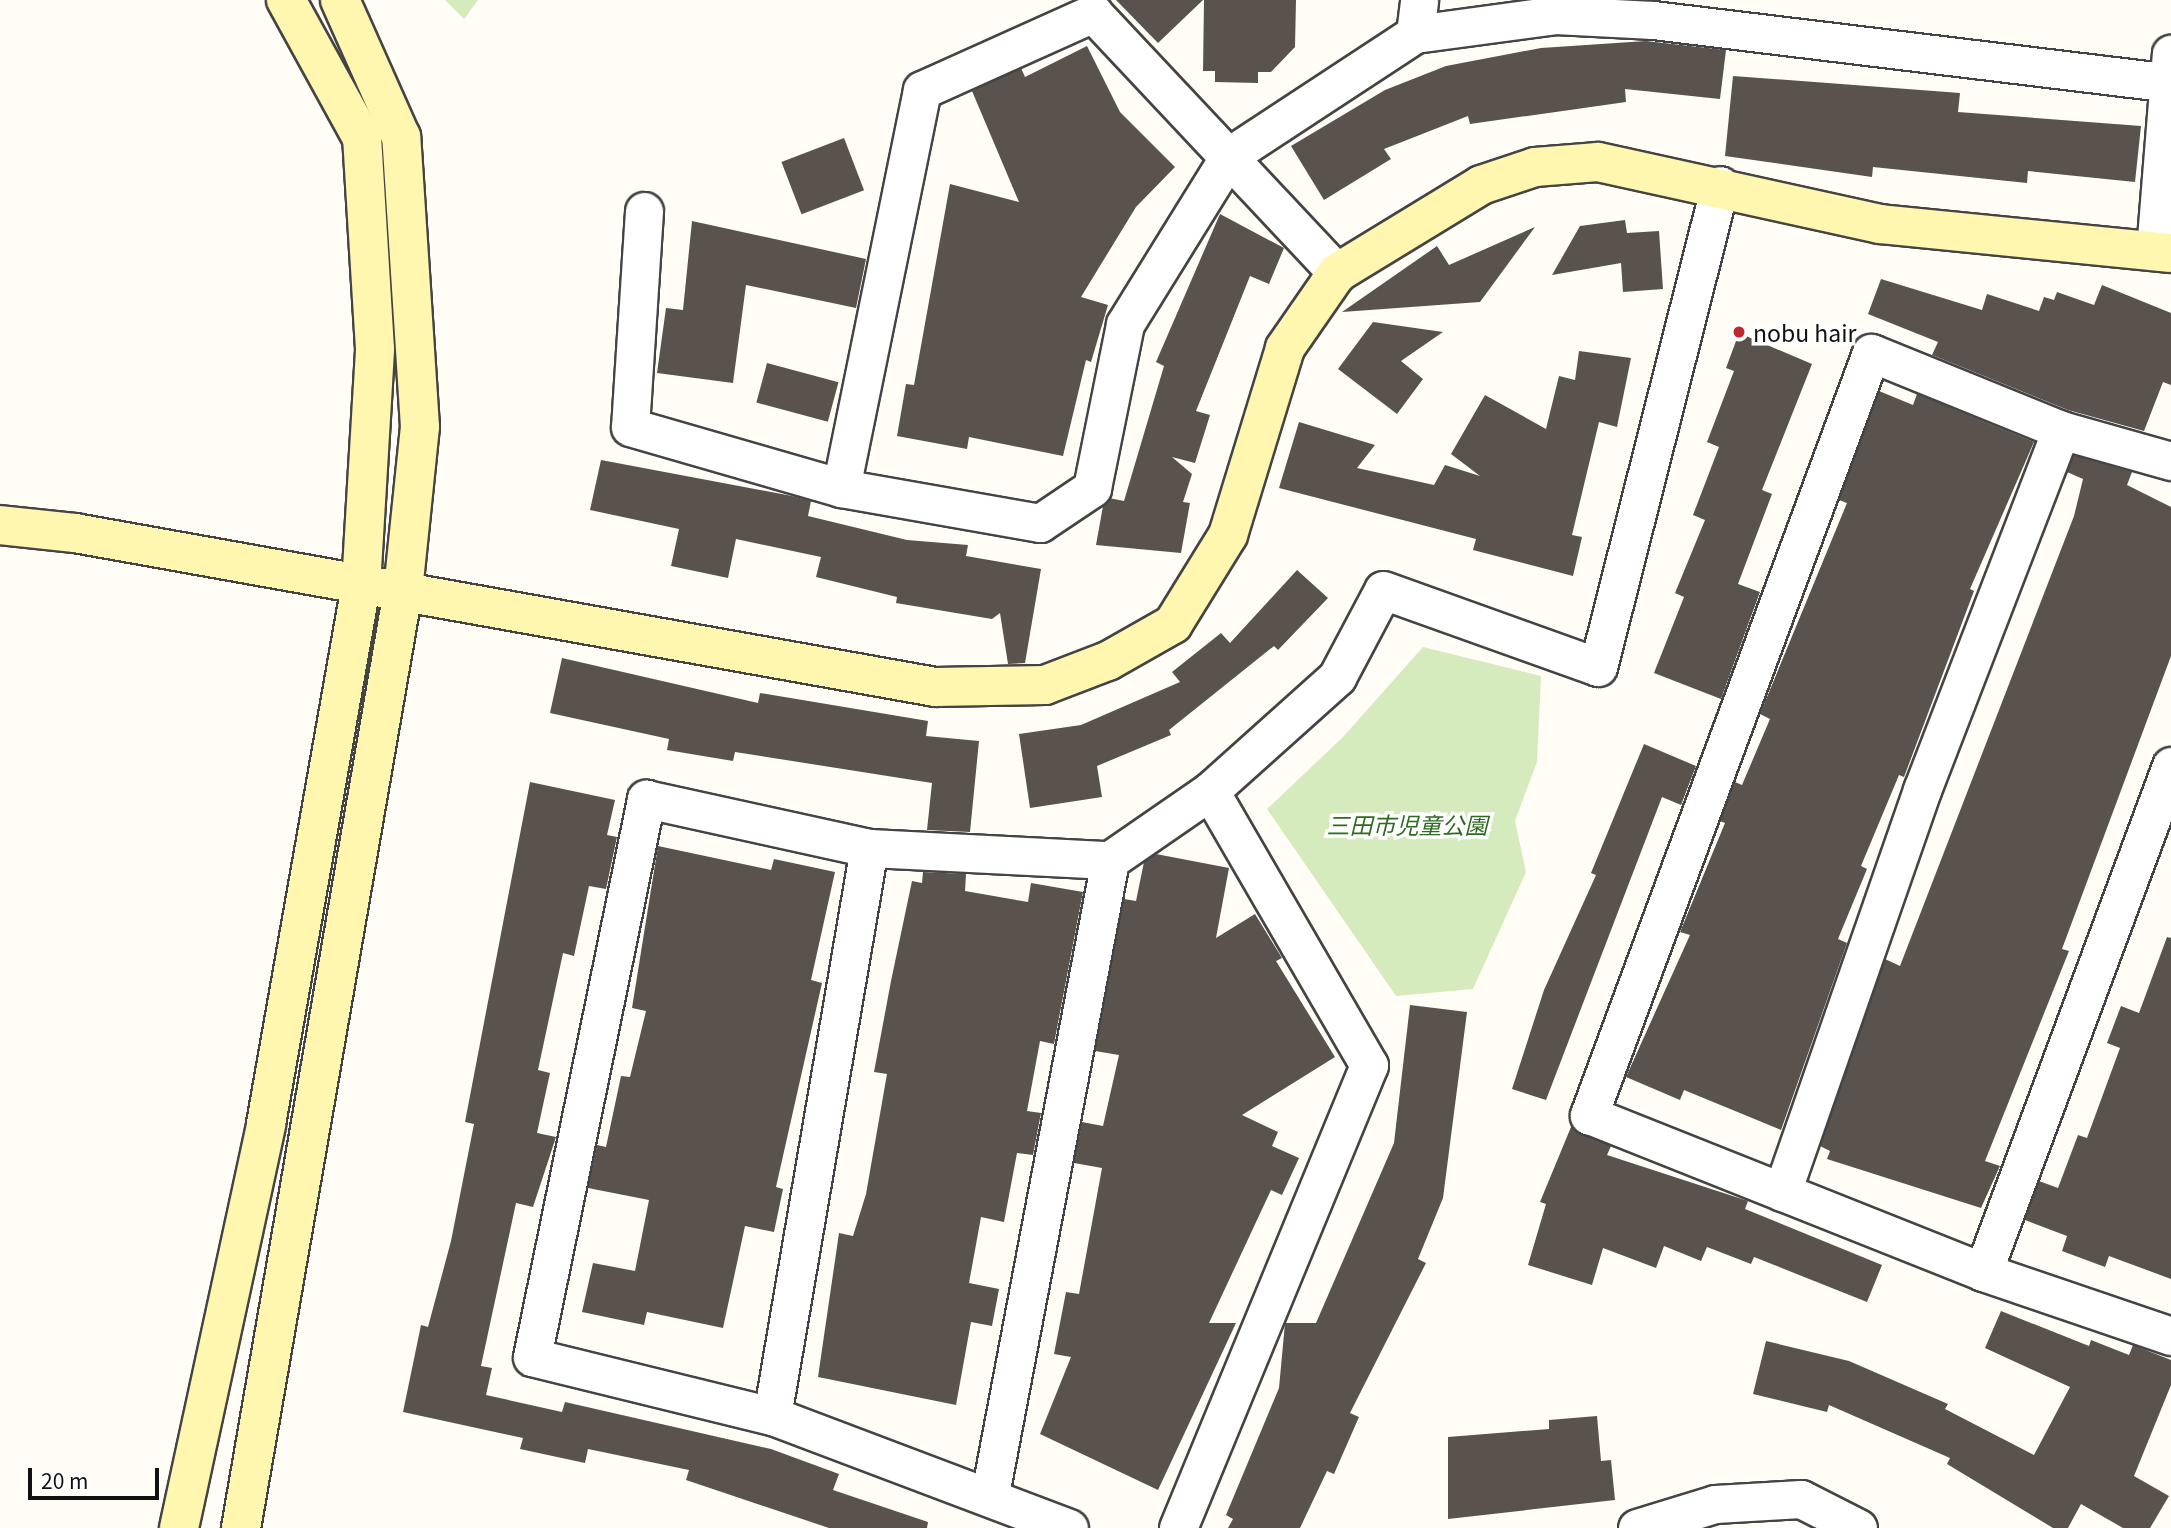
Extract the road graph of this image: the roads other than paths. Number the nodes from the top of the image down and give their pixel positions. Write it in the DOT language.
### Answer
graph roads {
  1 [pos="286,0"];
  2 [pos="340,0"];
  3 [pos="1417,17"];
  4 [pos="2170,73"];
  5 [pos="1229,156"];
  6 [pos="1720,185"];
  7 [pos="644,211"];
  8 [pos="2163,252"];
  9 [pos="1337,273"];
  10 [pos="2061,430"];
  11 [pos="2171,461"];
  12 [pos="841,488"];
  13 [pos="0,525"];
  14 [pos="361,586"];
  15 [pos="403,591"];
  16 [pos="2171,766"];
  17 [pos="1210,791"];
  18 [pos="869,848"];
  19 [pos="1110,860"];
  20 [pos="1782,1192"];
  21 [pos="1983,1272"];
  22 [pos="2171,1336"];
  23 [pos="772,1416"];
  24 [pos="990,1494"];
  25 [pos="179,1528"];
  26 [pos="241,1528"];
  27 [pos="1069,1528"];
  28 [pos="1178,1528"];
  29 [pos="1637,1528"];
  30 [pos="1858,1528"];
  1 -- 14 [label="street"];
  2 -- 15 [label="street"];
  3 -- 4 [label="street"];
  3 -- 5 [label="street"];
  4 -- 8 [label="street"];
  5 -- 9 [label="street"];
  5 -- 12 [label="street"];
  5 -- 12 [label="street"];
  6 -- 8 [label="street"];
  6 -- 9 [label="street"];
  6 -- 17 [label="street"];
  7 -- 12 [label="street"];
  9 -- 15 [label="street"];
  10 -- 11 [label="street"];
  10 -- 20 [label="street"];
  10 -- 20 [label="street"];
  13 -- 14 [label="street"];
  14 -- 15 [label="street"];
  14 -- 25 [label="street"];
  15 -- 26 [label="street"];
  16 -- 21 [label="street"];
  17 -- 19 [label="street"];
  17 -- 28 [label="street"];
  18 -- 19 [label="street"];
  18 -- 23 [label="street"];
  18 -- 23 [label="street"];
  19 -- 24 [label="street"];
  20 -- 21 [label="street"];
  21 -- 22 [label="street"];
  23 -- 24 [label="street"];
  24 -- 27 [label="street"];
  29 -- 30 [label="street"];
}
